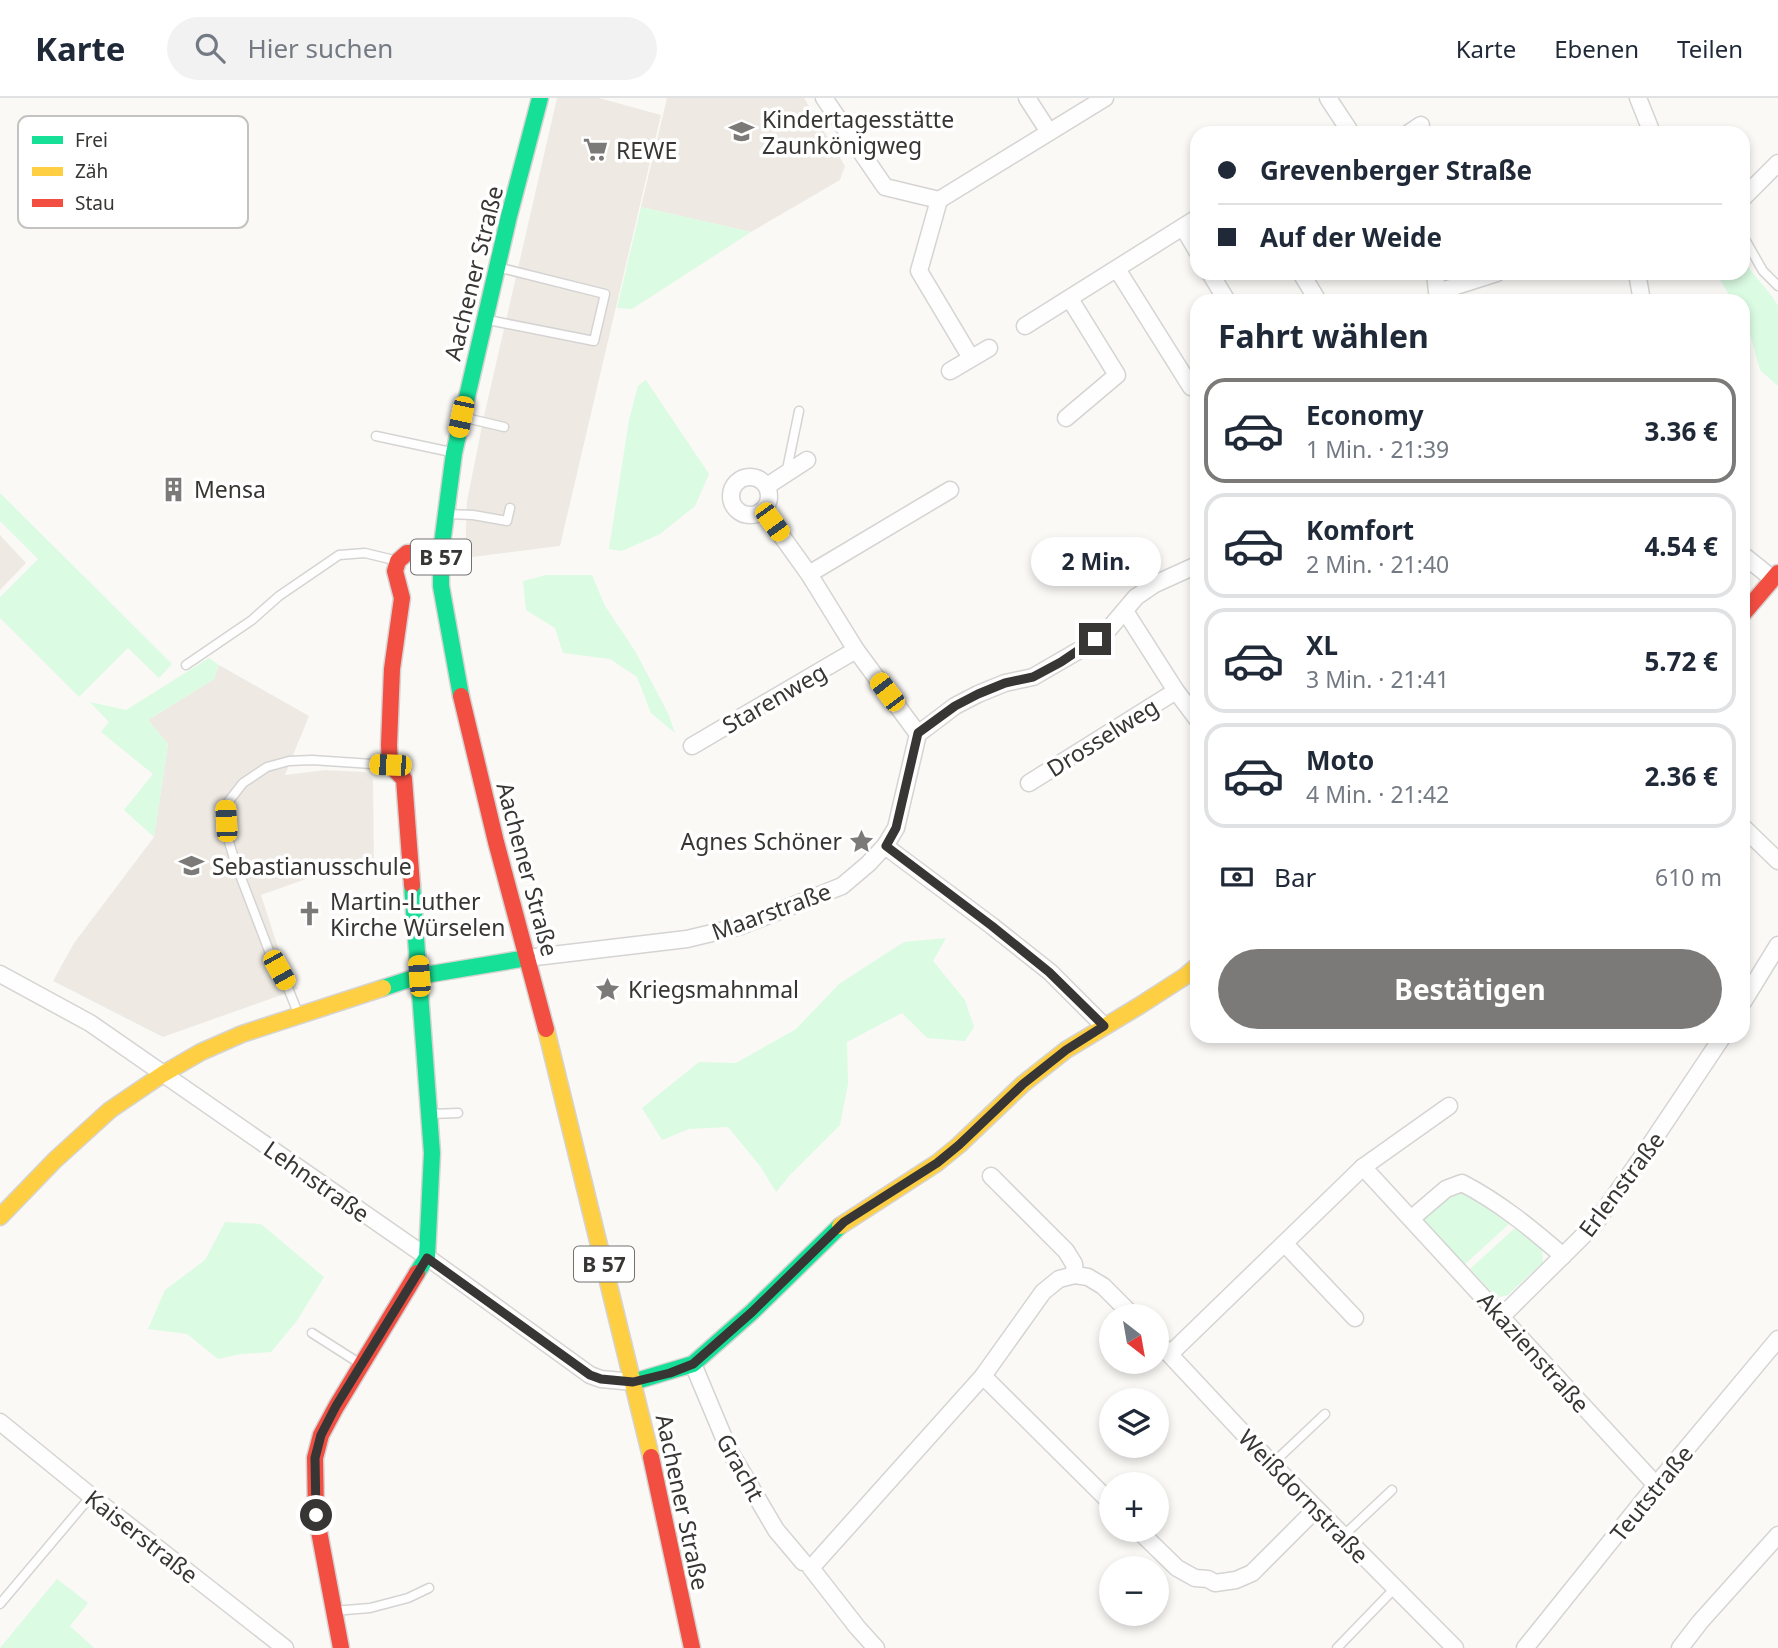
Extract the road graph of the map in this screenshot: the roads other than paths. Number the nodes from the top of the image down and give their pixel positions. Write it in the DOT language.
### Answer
graph roads {
  1 [pos="540,98"];
  2 [pos="824,98"];
  3 [pos="1027,98"];
  4 [pos="1105,98"];
  5 [pos="1328,98"];
  6 [pos="1638,98"];
  7 [pos="1342,126"];
  8 [pos="1649,126"];
  9 [pos="1049,132"];
  10 [pos="1777,168"];
  11 [pos="1750,192"];
  12 [pos="939,200"];
  13 [pos="1190,223"];
  14 [pos="1750,248"];
  15 [pos="498,268"];
  16 [pos="1117,269"];
  17 [pos="1480,280"];
  18 [pos="1778,286"];
  19 [pos="1445,294"];
  20 [pos="1070,299"];
  21 [pos="485,320"];
  22 [pos="1025,326"];
  23 [pos="989,348"];
  24 [pos="971,358"];
  25 [pos="950,371"];
  26 [pos="1190,385"];
  27 [pos="799,411"];
  28 [pos="461,417"];
  29 [pos="1066,418"];
  30 [pos="504,427"];
  31 [pos="376,436"];
  32 [pos="454,453"];
  33 [pos="807,460"];
  34 [pos="785,474"];
  35 [pos="767,486"];
  36 [pos="950,490"];
  37 [pos="510,508"];
  38 [pos="764,510"];
  39 [pos="445,514"];
  40 [pos="441,552"];
  41 [pos="1750,559"];
  42 [pos="398,561"];
  43 [pos="1190,568"];
  44 [pos="809,574"];
  45 [pos="1775,575"];
  46 [pos="1750,605"];
  47 [pos="1125,611"];
  48 [pos="856,650"];
  49 [pos="186,665"];
  50 [pos="1175,691"];
  51 [pos="1190,710"];
  52 [pos="918,733"];
  53 [pos="692,746"];
  54 [pos="390,765"];
  55 [pos="1029,783"];
  56 [pos="1750,834"];
  57 [pos="886,846"];
  58 [pos="1778,861"];
  59 [pos="1778,945"];
  60 [pos="527,958"];
  61 [pos="1190,972"];
  62 [pos="0,974"];
  63 [pos="419,976"];
  64 [pos="1750,991"];
  65 [pos="299,1014"];
  66 [pos="1104,1026"];
  67 [pos="1718,1043"];
  68 [pos="163,1074"];
  69 [pos="1449,1106"];
  70 [pos="458,1113"];
  71 [pos="428,1114"];
  72 [pos="1363,1167"];
  73 [pos="991,1176"];
  74 [pos="0,1217"];
  75 [pos="1412,1219"];
  76 [pos="1285,1244"];
  77 [pos="1563,1256"];
  78 [pos="427,1258"];
  79 [pos="1075,1275"];
  80 [pos="1121,1304"];
  81 [pos="1501,1317"];
  82 [pos="1355,1318"];
  83 [pos="312,1333"];
  84 [pos="1778,1339"];
  85 [pos="1170,1354"];
  86 [pos="362,1364"];
  87 [pos="693,1364"];
  88 [pos="983,1376"];
  89 [pos="633,1382"];
  90 [pos="1325,1413"];
  91 [pos="0,1422"];
  92 [pos="1272,1464"];
  93 [pos="1656,1485"];
  94 [pos="1392,1490"];
  95 [pos="1099,1491"];
  96 [pos="91,1496"];
  97 [pos="1316,1510"];
  98 [pos="1778,1535"];
  99 [pos="1343,1537"];
  100 [pos="1150,1542"];
  101 [pos="807,1565"];
  102 [pos="429,1588"];
  103 [pos="1395,1588"];
  104 [pos="0,1604"];
  105 [pos="333,1611"];
  106 [pos="285,1648"];
  107 [pos="341,1648"];
  108 [pos="692,1648"];
  109 [pos="876,1648"];
  110 [pos="1337,1648"];
  111 [pos="1455,1648"];
  112 [pos="1525,1648"];
  113 [pos="1679,1648"];
  1 -- 15 [label="main road, Aachener Straße / B 57"];
  2 -- 12 [label="street"];
  3 -- 9 [label="street"];
  4 -- 9 [label="street"];
  5 -- 7 [label="street"];
  6 -- 8 [label="street"];
  9 -- 12 [label="street"];
  10 -- 11 [label="street"];
  12 -- 24 [label="street"];
  13 -- 16 [label="street"];
  14 -- 18 [label="lane"];
  15 -- 21 [label="main road, Aachener Straße / B 57"];
  15 -- 21 [label="lane"];
  16 -- 20 [label="street"];
  16 -- 26 [label="street"];
  17 -- 19 [label="street"];
  20 -- 22 [label="street"];
  20 -- 29 [label="street"];
  21 -- 28 [label="main road, Aachener Straße / B 57"];
  23 -- 24 [label="street"];
  24 -- 25 [label="street"];
  27 -- 34 [label="lane"];
  28 -- 30 [label="lane"];
  28 -- 32 [label="main road, Aachener Straße / B 57"];
  31 -- 32 [label="lane"];
  32 -- 39 [label="main road, Aachener Straße / B 57"];
  33 -- 34 [label="street"];
  34 -- 35 [label="street"];
  35 -- 38 [label="street"];
  35 -- 38 [label="street"];
  36 -- 44 [label="street"];
  37 -- 39 [label="lane"];
  38 -- 44 [label="street"];
  39 -- 40 [label="main road, Aachener Straße / B 57"];
  40 -- 42 [label="main road"];
  40 -- 60 [label="main road, Aachener Straße / B 57"];
  41 -- 45 [label="street"];
  42 -- 49 [label="lane"];
  42 -- 54 [label="main road"];
  43 -- 47 [label="street"];
  44 -- 48 [label="street"];
  45 -- 46 [label="main road"];
  47 -- 50 [label="street, Drosselweg"];
  47 -- 52 [label="street"];
  48 -- 52 [label="street"];
  48 -- 53 [label="street, Starenweg"];
  50 -- 51 [label="street, Drosselweg"];
  50 -- 55 [label="street, Drosselweg"];
  52 -- 57 [label="street"];
  54 -- 63 [label="main road"];
  54 -- 65 [label="lane"];
  56 -- 58 [label="street"];
  57 -- 60 [label="street, Maarstraße"];
  57 -- 66 [label="street"];
  59 -- 64 [label="street"];
  60 -- 63 [label="main road"];
  60 -- 89 [label="main road, Aachener Straße / B 57"];
  61 -- 66 [label="main road"];
  62 -- 68 [label="street, Lehnstraße"];
  63 -- 65 [label="main road"];
  63 -- 71 [label="main road"];
  65 -- 68 [label="main road"];
  66 -- 87 [label="main road"];
  67 -- 77 [label="street, Erlenstraße"];
  68 -- 74 [label="main road"];
  68 -- 78 [label="street, Lehnstraße"];
  69 -- 72 [label="street"];
  70 -- 71 [label="lane"];
  71 -- 78 [label="main road"];
  72 -- 75 [label="street, Akazienstraße"];
  72 -- 76 [label="street"];
  73 -- 79 [label="street"];
  75 -- 77 [label="street"];
  75 -- 81 [label="street, Akazienstraße"];
  76 -- 82 [label="street"];
  76 -- 85 [label="street"];
  77 -- 81 [label="street, Erlenstraße"];
  78 -- 86 [label="main road"];
  78 -- 89 [label="street, Lehnstraße"];
  79 -- 80 [label="street"];
  79 -- 88 [label="street"];
  81 -- 93 [label="street, Akazienstraße"];
  83 -- 86 [label="lane"];
  84 -- 93 [label="street, Teutstraße"];
  85 -- 92 [label="street, Weißdornstraße"];
  86 -- 105 [label="main road"];
  87 -- 89 [label="main road"];
  87 -- 101 [label="street, Gracht"];
  88 -- 95 [label="street"];
  88 -- 101 [label="street"];
  89 -- 108 [label="main road, Aachener Straße / B 57"];
  90 -- 92 [label="lane"];
  91 -- 96 [label="street, Kaiserstraße"];
  92 -- 97 [label="street, Weißdornstraße"];
  93 -- 112 [label="street, Teutstraße"];
  94 -- 99 [label="lane"];
  96 -- 104 [label="lane"];
  96 -- 106 [label="street, Kaiserstraße"];
  97 -- 99 [label="street, Weißdornstraße"];
  97 -- 100 [label="street"];
  98 -- 113 [label="street"];
  99 -- 103 [label="street, Weißdornstraße"];
  101 -- 109 [label="street, Gracht"];
  102 -- 105 [label="lane"];
  103 -- 110 [label="lane"];
  103 -- 111 [label="street, Weißdornstraße"];
  105 -- 107 [label="main road"];
}
